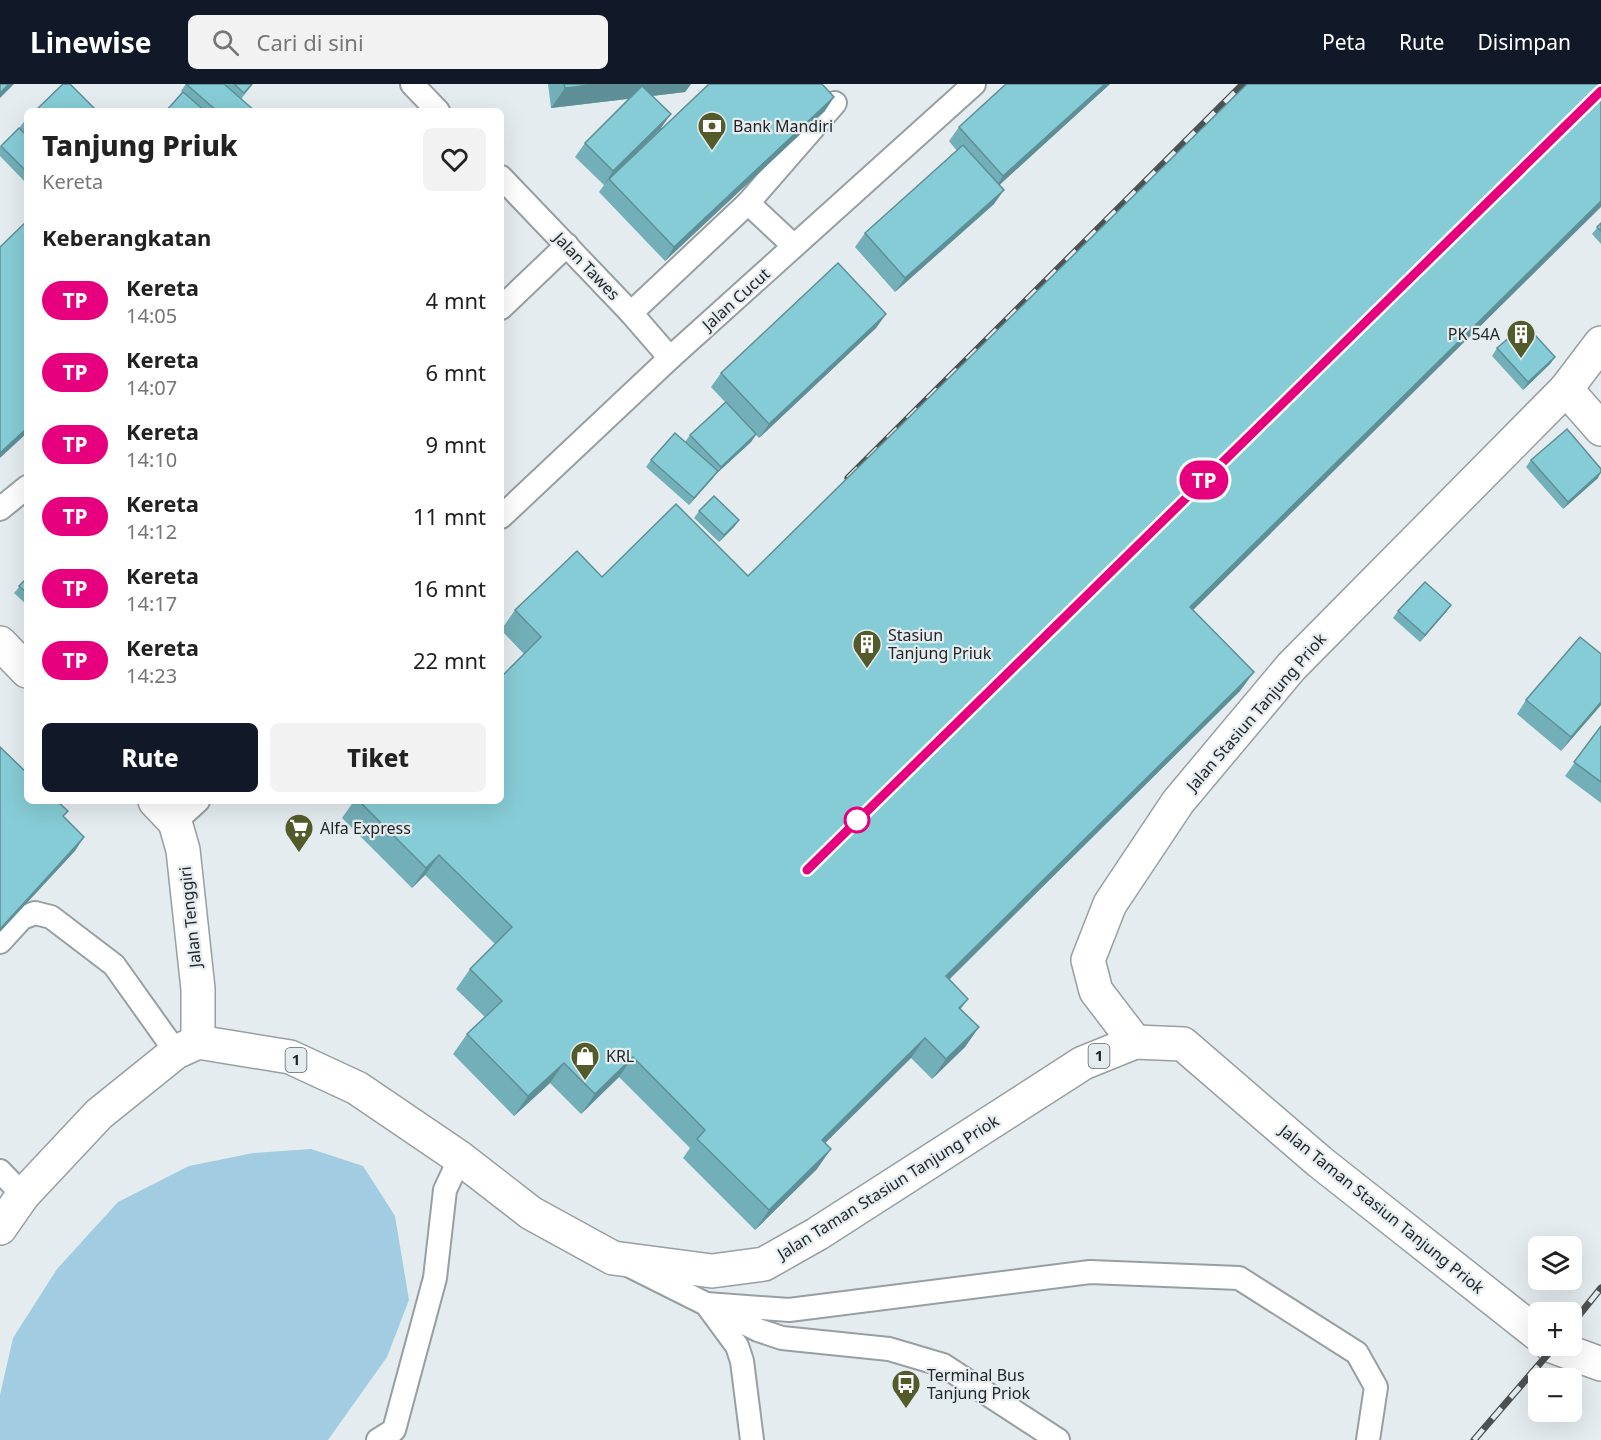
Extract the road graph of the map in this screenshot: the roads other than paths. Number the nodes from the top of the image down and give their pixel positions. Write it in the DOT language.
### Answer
graph roads {
  1 [pos="412,84"];
  2 [pos="974,84"];
  3 [pos="835,103"];
  4 [pos="435,108"];
  5 [pos="504,180"];
  6 [pos="748,203"];
  7 [pos="567,245"];
  8 [pos="794,246"];
  9 [pos="504,305"];
  10 [pos="631,313"];
  11 [pos="1601,343"];
  12 [pos="670,358"];
  13 [pos="1566,389"];
  14 [pos="1601,429"];
  15 [pos="24,489"];
  16 [pos="0,509"];
  17 [pos="504,514"];
  18 [pos="0,643"];
  19 [pos="24,668"];
  20 [pos="176,808"];
  21 [pos="0,942"];
  22 [pos="1135,1042"];
  23 [pos="187,1047"];
  24 [pos="460,1158"];
  25 [pos="0,1171"];
  26 [pos="22,1195"];
  27 [pos="0,1228"];
  28 [pos="613,1257"];
  29 [pos="706,1304"];
  30 [pos="1528,1326"];
  31 [pos="1578,1356"];
  32 [pos="1601,1365"];
  33 [pos="378,1440"];
  34 [pos="752,1440"];
  35 [pos="1058,1440"];
  36 [pos="1368,1440"];
  1 -- 4 [label="lane"];
  2 -- 8 [label="lane, Jalan Cucut"];
  3 -- 6 [label="lane"];
  5 -- 7 [label="lane, Jalan Tawes"];
  6 -- 8 [label="lane"];
  6 -- 10 [label="lane"];
  7 -- 9 [label="lane"];
  7 -- 10 [label="lane, Jalan Tawes"];
  8 -- 12 [label="lane, Jalan Cucut"];
  10 -- 12 [label="lane, Jalan Tawes"];
  11 -- 13 [label="main road, Jalan Stasiun Tanjung Priok"];
  12 -- 17 [label="lane, Jalan Cucut"];
  13 -- 14 [label="main road"];
  13 -- 22 [label="main road, Jalan Stasiun Tanjung Priok"];
  15 -- 16 [label="lane"];
  18 -- 19 [label="main road"];
  20 -- 23 [label="main road, Jalan Tenggiri"];
  21 -- 23 [label="lane"];
  22 -- 28 [label="main road, Jalan Taman Stasiun Tanjung Priok / 1"];
  22 -- 30 [label="main road, Jalan Taman Stasiun Tanjung Priok / 1"];
  23 -- 24 [label="main road, Jalan Taman Stasiun Tanjung Priok / 1"];
  23 -- 26 [label="main road"];
  24 -- 28 [label="main road, Jalan Taman Stasiun Tanjung Priok / 1"];
  24 -- 33 [label="lane"];
  25 -- 26 [label="lane"];
  26 -- 27 [label="main road"];
  28 -- 29 [label="lane"];
  29 -- 34 [label="lane"];
  29 -- 35 [label="lane"];
  29 -- 36 [label="lane"];
  31 -- 32 [label="main road"];
}
